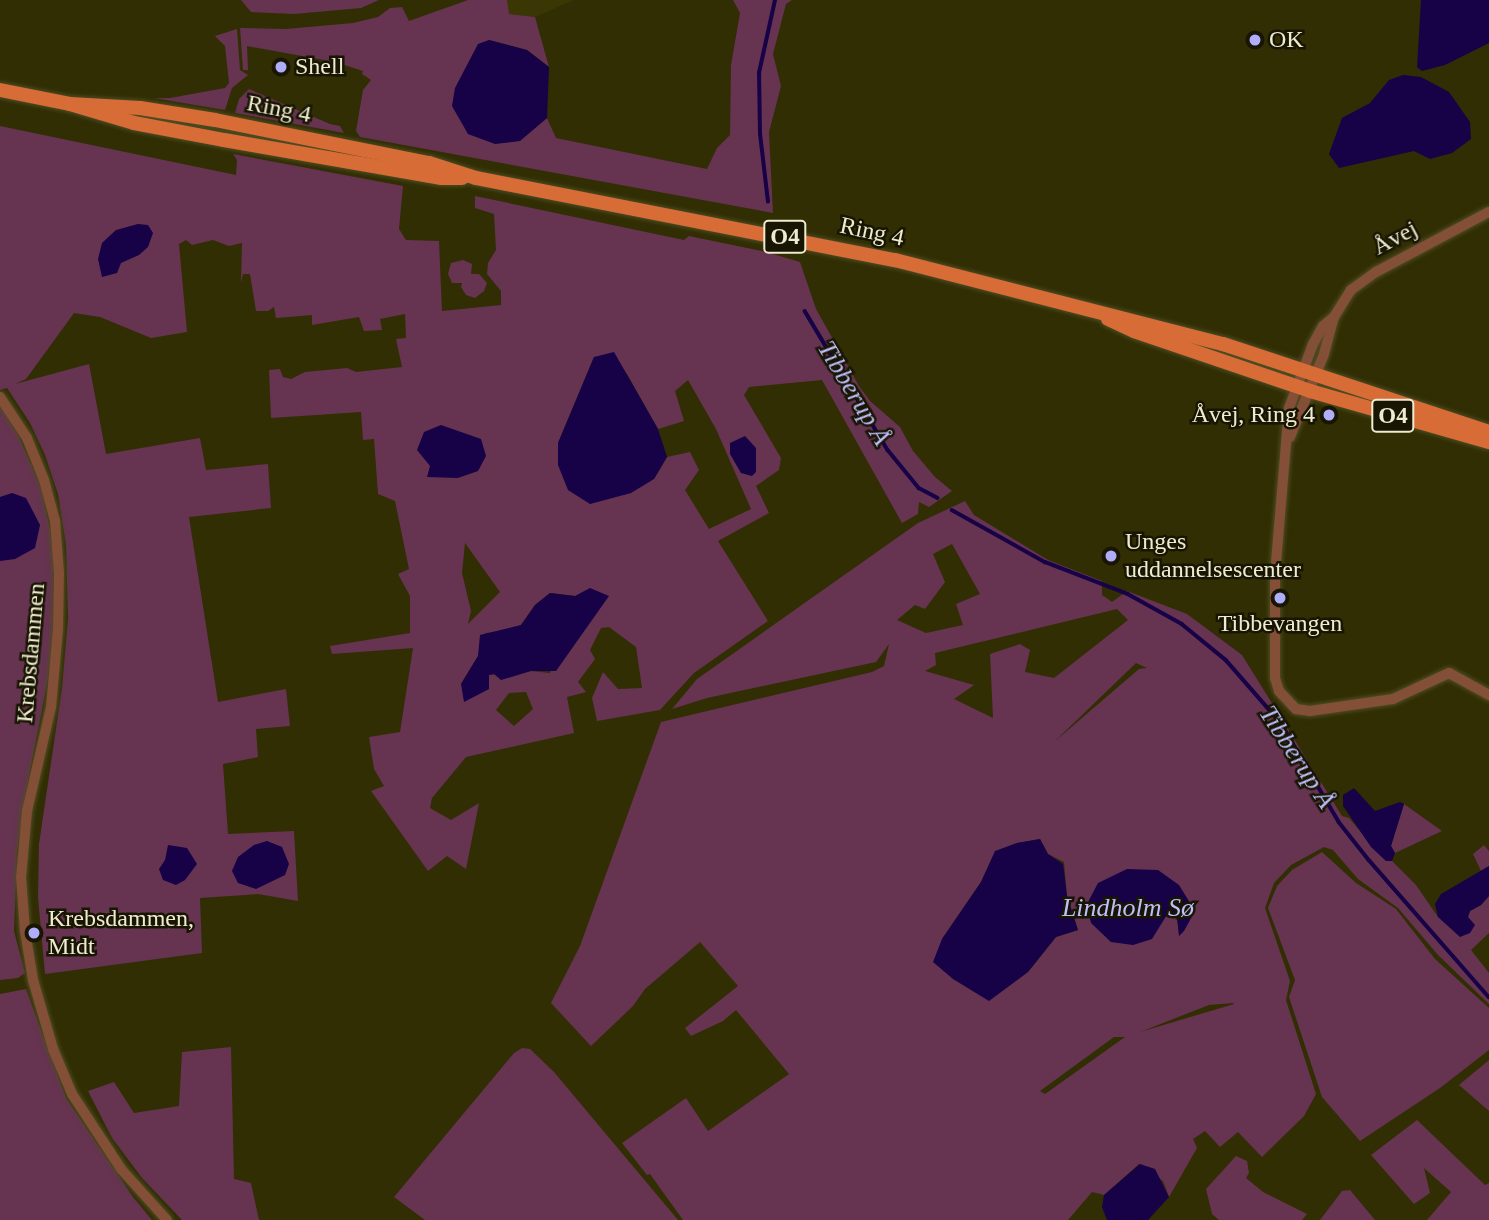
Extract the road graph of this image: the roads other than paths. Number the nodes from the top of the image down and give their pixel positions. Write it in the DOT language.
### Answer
graph roads {
  1 [pos="0,90"];
  2 [pos="1489,212"];
  3 [pos="1090,312"];
  4 [pos="1310,371"];
  5 [pos="1303,389"];
  6 [pos="0,397"];
  7 [pos="1489,432"];
  8 [pos="1489,442"];
  9 [pos="1489,695"];
  10 [pos="167,1220"];
  1 -- 3 [label="main road, Ring 4 / O4"];
  2 -- 4 [label="street, Åvej"];
  3 -- 4 [label="main road, Ring 4 / O4"];
  3 -- 5 [label="main road, Ring 4 / O4"];
  4 -- 5 [label="street, Åvej"];
  4 -- 7 [label="main road, Ring 4 / O4"];
  5 -- 8 [label="main road, Ring 4 / O4"];
  5 -- 9 [label="street, Åvej"];
  6 -- 10 [label="street, Krebsdammen"];
}
